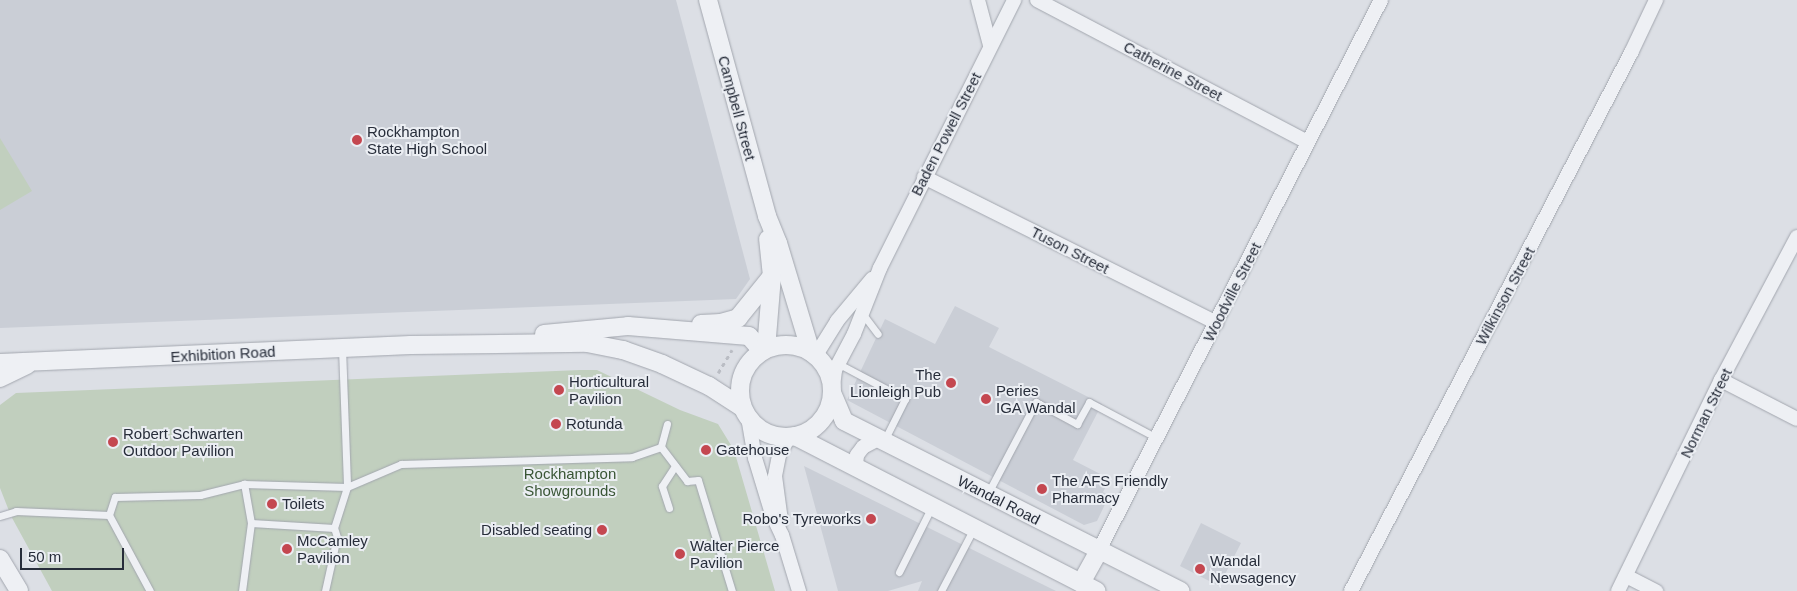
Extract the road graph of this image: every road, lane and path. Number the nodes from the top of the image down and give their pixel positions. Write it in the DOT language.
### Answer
graph roads {
  1 [pos="708,0"];
  2 [pos="978,0"];
  3 [pos="1014,0"];
  4 [pos="1037,0"];
  5 [pos="1381,0"];
  6 [pos="1656,0"];
  7 [pos="990,45"];
  8 [pos="1308,142"];
  9 [pos="924,177"];
  10 [pos="766,216"];
  11 [pos="1797,237"];
  12 [pos="880,268"];
  13 [pos="772,276"];
  14 [pos="862,313"];
  15 [pos="1216,323"];
  16 [pos="628,326"];
  17 [pos="878,334"];
  18 [pos="736,343"];
  19 [pos="411,345"];
  20 [pos="342,348"];
  21 [pos="764,350"];
  22 [pos="814,353"];
  23 [pos="34,362"];
  24 [pos="0,363"];
  25 [pos="839,364"];
  26 [pos="0,370"];
  27 [pos="716,376"];
  28 [pos="0,378"];
  29 [pos="1722,380"];
  30 [pos="833,391"];
  31 [pos="746,413"];
  32 [pos="1797,420"];
  33 [pos="667,424"];
  34 [pos="792,437"];
  35 [pos="1158,438"];
  36 [pos="881,441"];
  37 [pos="661,447"];
  38 [pos="675,466"];
  39 [pos="856,466"];
  40 [pos="244,484"];
  41 [pos="347,487"];
  42 [pos="988,494"];
  43 [pos="932,506"];
  44 [pos="669,508"];
  45 [pos="109,515"];
  46 [pos="0,516"];
  47 [pos="251,523"];
  48 [pos="334,528"];
  49 [pos="974,528"];
  50 [pos="782,535"];
  51 [pos="1099,550"];
  52 [pos="0,559"];
  53 [pos="899,572"];
  54 [pos="1626,576"];
  55 [pos="1086,588"];
  56 [pos="19,591"];
  57 [pos="150,591"];
  58 [pos="242,591"];
  59 [pos="325,591"];
  60 [pos="732,591"];
  61 [pos="800,591"];
  62 [pos="941,591"];
  63 [pos="1180,591"];
  64 [pos="1351,591"];
  65 [pos="1618,591"];
  66 [pos="1656,591"];
  1 -- 10 [label="street, Campbell Street"];
  2 -- 7 [label="street"];
  3 -- 7 [label="street, Baden Powell Street"];
  4 -- 8 [label="street, Catherine Street"];
  5 -- 8 [label="street, Woodville Street"];
  6 -- 64 [label="street, Wilkinson Street"];
  7 -- 9 [label="street, Baden Powell Street"];
  8 -- 15 [label="street, Woodville Street"];
  9 -- 12 [label="street, Baden Powell Street"];
  9 -- 15 [label="street, Tuson Street"];
  10 -- 13 [label="street, Campbell Street"];
  10 -- 22 [label="street, Campbell Street"];
  11 -- 29 [label="street, Norman Street"];
  12 -- 14 [label="street, Baden Powell Street"];
  12 -- 22 [label="street, Baden Powell Street"];
  13 -- 16 [label="street, Exhibition Road"];
  13 -- 21 [label="street, Campbell Street"];
  14 -- 17 [label="lane"];
  14 -- 25 [label="street, Baden Powell Street"];
  15 -- 35 [label="street, Woodville Street"];
  16 -- 19 [label="street, Exhibition Road"];
  16 -- 21 [label="street, Exhibition Road"];
  18 -- 27 [label="path"];
  19 -- 20 [label="street, Exhibition Road"];
  19 -- 31 [label="street, Exhibition Road"];
  20 -- 23 [label="street, Exhibition Road"];
  20 -- 41 [label="lane"];
  21 -- 22 [label="street"];
  21 -- 31 [label="street"];
  22 -- 30 [label="street"];
  23 -- 24 [label="street, Exhibition Road"];
  23 -- 26 [label="street, Exhibition Road"];
  23 -- 28 [label="street, Exhibition Road"];
  25 -- 30 [label="street, Baden Powell Street"];
  25 -- 36 [label="lane"];
  29 -- 32 [label="street"];
  29 -- 54 [label="street, Norman Street"];
  30 -- 34 [label="street"];
  30 -- 36 [label="street, Wandal Road"];
  31 -- 34 [label="street"];
  31 -- 50 [label="street"];
  33 -- 37 [label="lane"];
  34 -- 39 [label="street"];
  34 -- 50 [label="street"];
  35 -- 42 [label="lane"];
  35 -- 51 [label="street, Woodville Street"];
  36 -- 39 [label="street"];
  36 -- 42 [label="street, Wandal Road"];
  37 -- 38 [label="lane"];
  37 -- 41 [label="lane"];
  38 -- 44 [label="lane"];
  38 -- 60 [label="lane"];
  39 -- 43 [label="street"];
  40 -- 41 [label="lane"];
  40 -- 45 [label="lane"];
  40 -- 47 [label="lane"];
  41 -- 48 [label="lane"];
  42 -- 51 [label="street, Wandal Road"];
  43 -- 49 [label="street"];
  43 -- 53 [label="lane"];
  45 -- 46 [label="lane"];
  45 -- 57 [label="lane"];
  47 -- 48 [label="lane"];
  47 -- 58 [label="lane"];
  48 -- 59 [label="lane"];
  49 -- 55 [label="street"];
  49 -- 62 [label="lane"];
  50 -- 61 [label="street"];
  51 -- 55 [label="street, Woodville Street"];
  51 -- 63 [label="street, Wandal Road"];
  52 -- 56 [label="street"];
  54 -- 65 [label="street, Norman Street"];
  54 -- 66 [label="street"];
}
